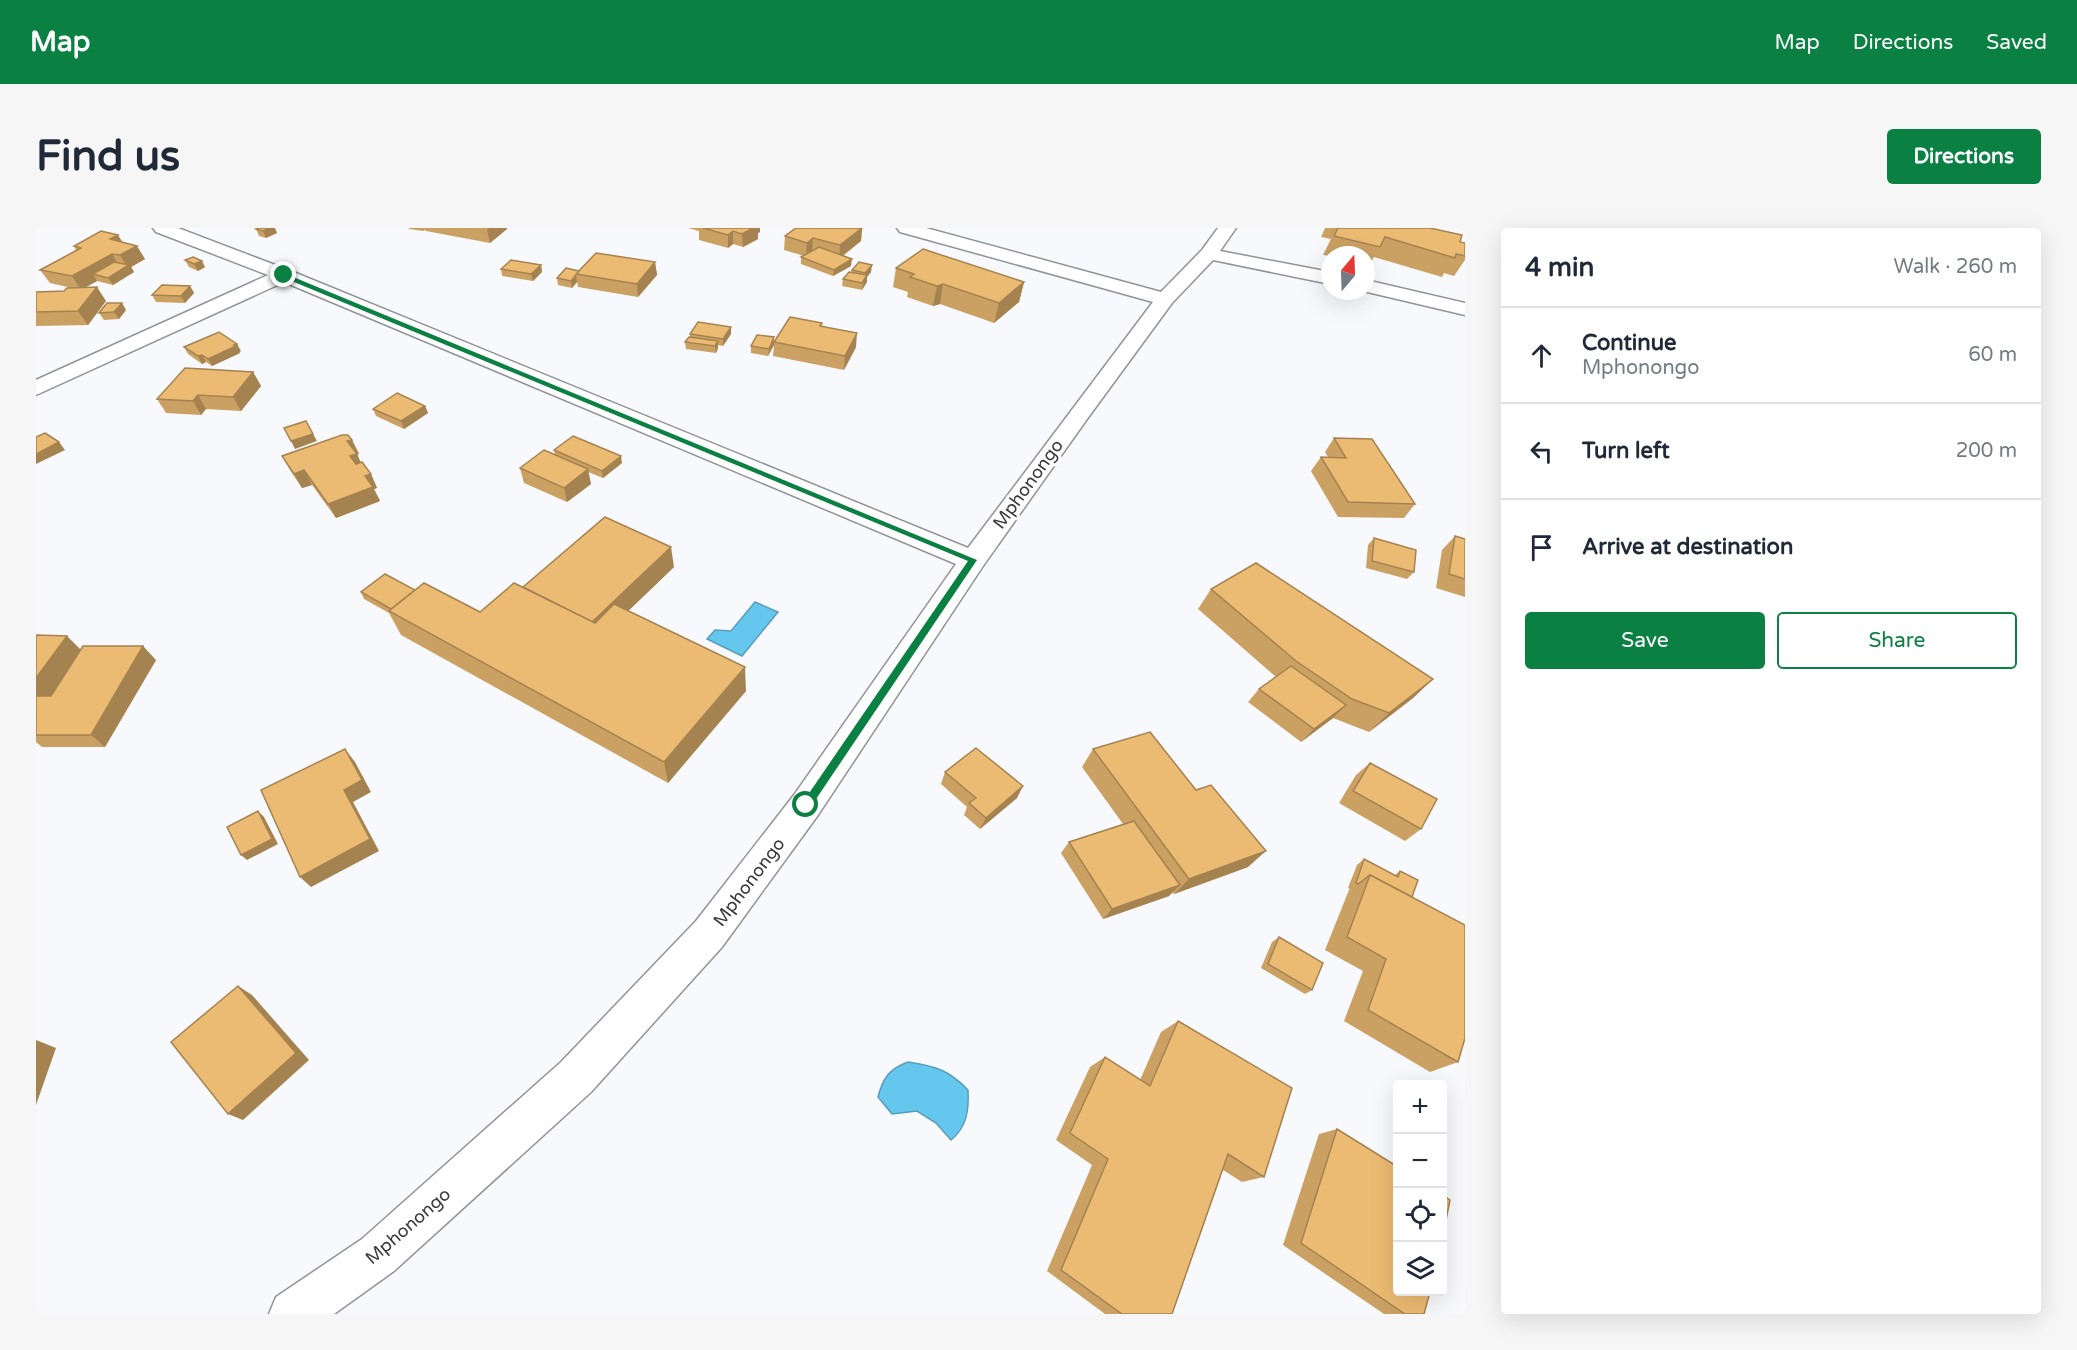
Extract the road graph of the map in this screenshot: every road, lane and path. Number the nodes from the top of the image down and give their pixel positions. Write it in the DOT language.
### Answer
graph roads {
  1 [pos="162,228"];
  2 [pos="906,228"];
  3 [pos="1218,241"];
  4 [pos="284,275"];
  5 [pos="1321,275"];
  6 [pos="1375,288"];
  7 [pos="1165,299"];
  8 [pos="1465,309"];
  9 [pos="36,388"];
  10 [pos="973,560"];
  11 [pos="293,1314"];
  1 -- 4 [label="street"];
  2 -- 7 [label="street"];
  3 -- 5 [label="street"];
  3 -- 7 [label="street, Mphonongo"];
  4 -- 9 [label="street"];
  4 -- 10 [label="street"];
  6 -- 8 [label="street"];
  7 -- 10 [label="street, Mphonongo"];
  10 -- 11 [label="street, Mphonongo"];
}
